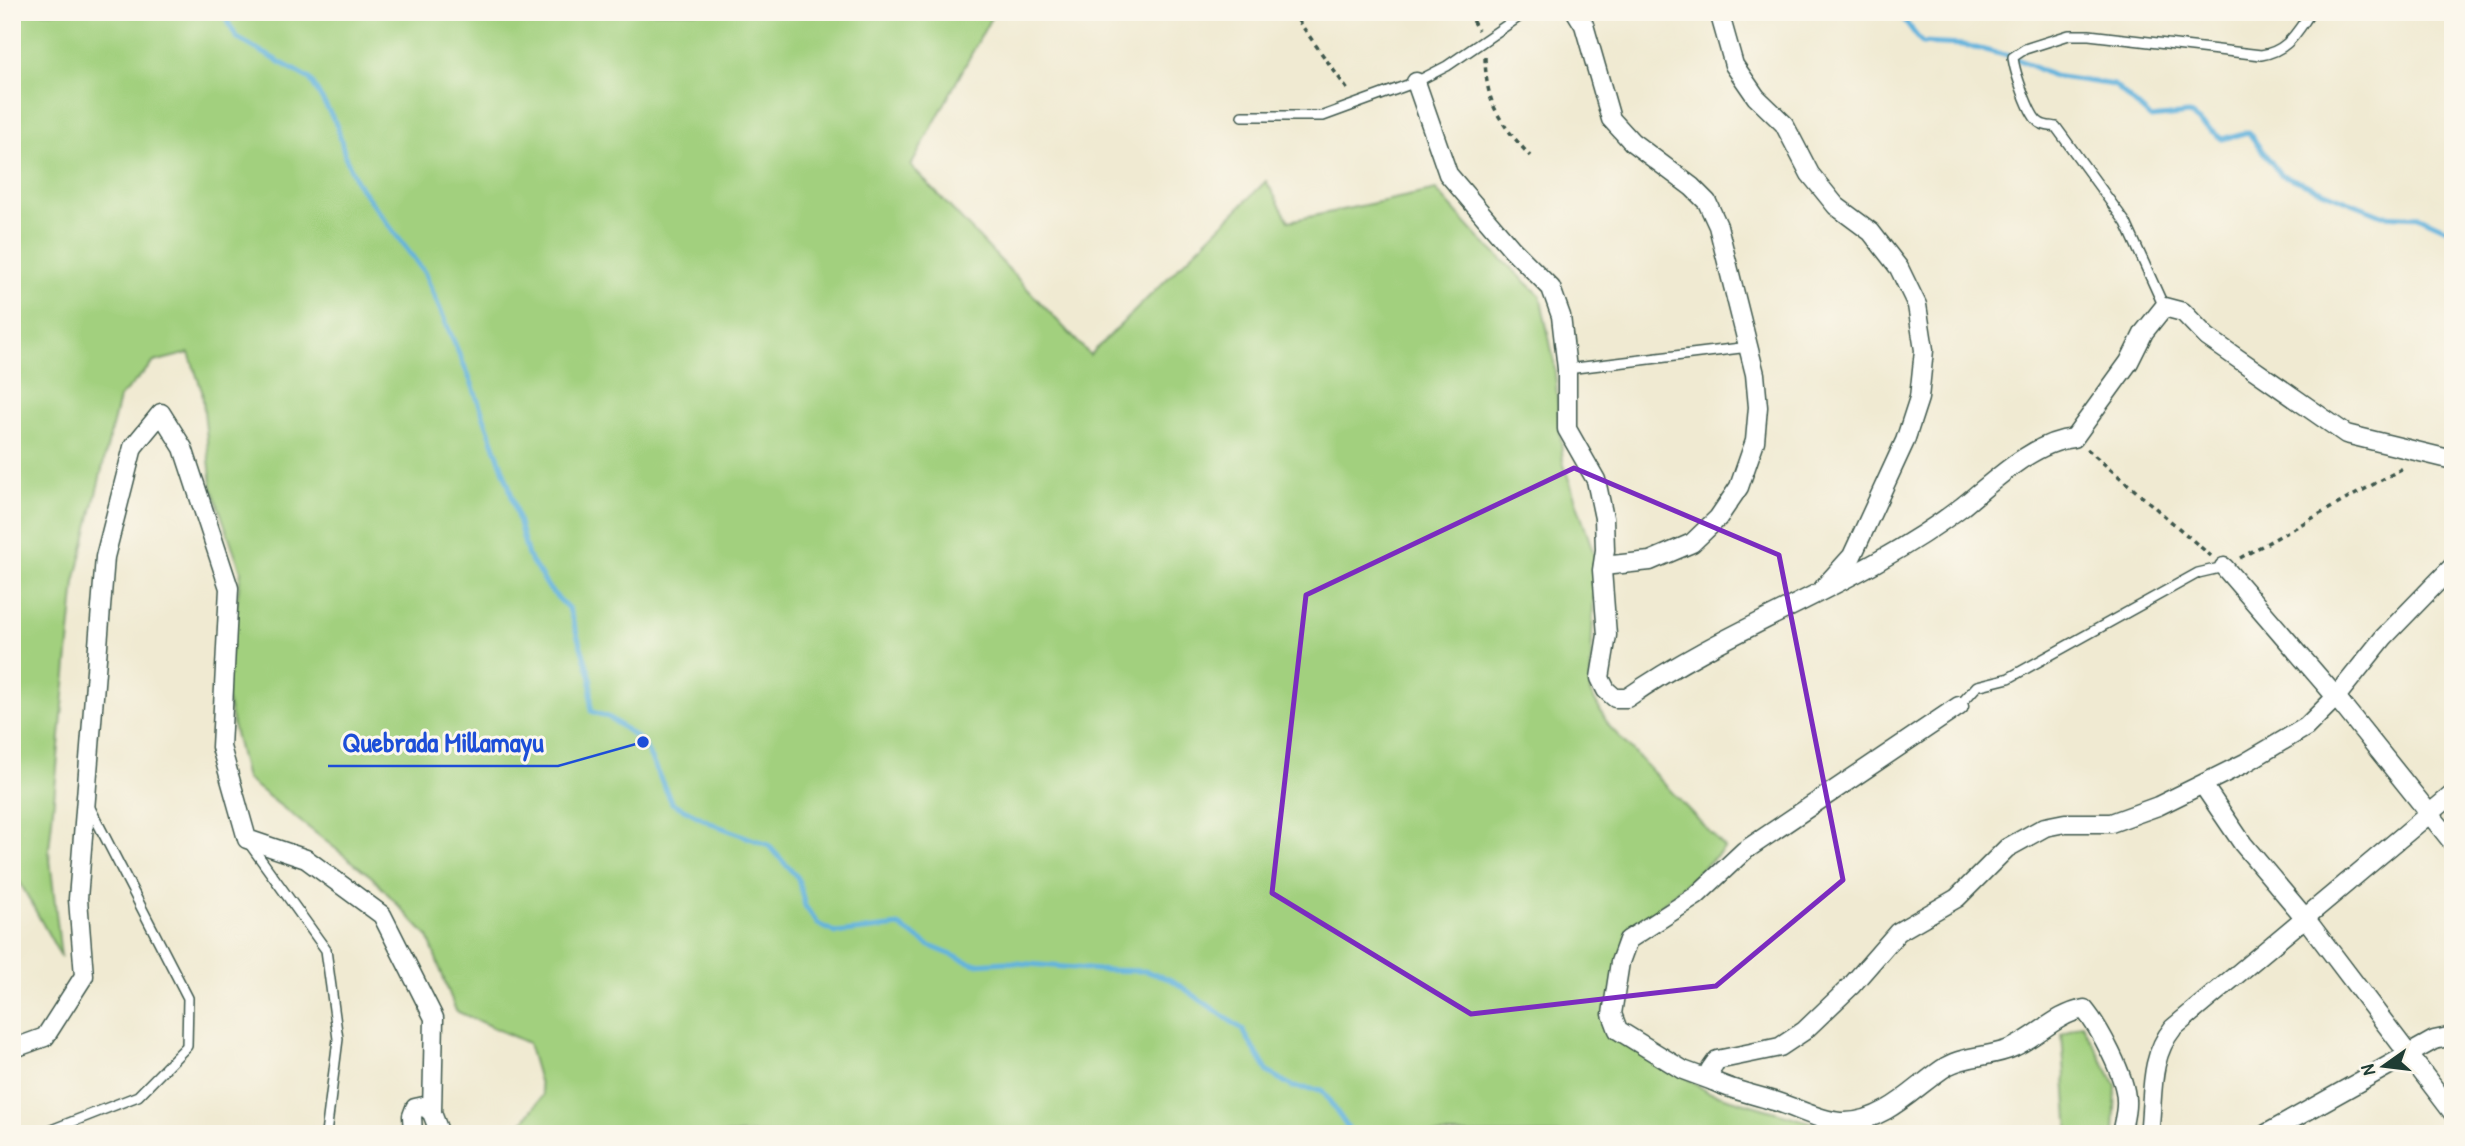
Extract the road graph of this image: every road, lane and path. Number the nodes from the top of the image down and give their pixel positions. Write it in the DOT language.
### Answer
graph roads {
  1 [pos="1292,12"];
  2 [pos="1467,12"];
  3 [pos="1526,12"];
  4 [pos="1576,12"];
  5 [pos="1719,12"];
  6 [pos="2311,12"];
  7 [pos="1485,40"];
  8 [pos="1416,82"];
  9 [pos="1358,103"];
  10 [pos="1242,116"];
  11 [pos="1530,156"];
  12 [pos="2164,307"];
  13 [pos="1749,347"];
  14 [pos="1567,369"];
  15 [pos="2074,438"];
  16 [pos="2429,454"];
  17 [pos="2453,460"];
  18 [pos="1603,566"];
  19 [pos="2453,566"];
  20 [pos="2224,567"];
  21 [pos="1817,595"];
  22 [pos="2336,697"];
  23 [pos="1959,706"];
  24 [pos="2203,785"];
  25 [pos="2453,794"];
  26 [pos="85,798"];
  27 [pos="2431,813"];
  28 [pos="247,839"];
  29 [pos="2453,843"];
  30 [pos="2306,919"];
  31 [pos="2453,1036"];
  32 [pos="12,1049"];
  33 [pos="2410,1054"];
  34 [pos="1713,1081"];
  35 [pos="432,1113"];
  36 [pos="2453,1113"];
  37 [pos="41,1134"];
  38 [pos="326,1134"];
  39 [pos="413,1134"];
  40 [pos="440,1134"];
  41 [pos="2121,1134"];
  42 [pos="2149,1134"];
  43 [pos="2266,1134"];
  1 -- 9 [label="path"];
  2 -- 7 [label="path"];
  3 -- 7 [label="lane"];
  4 -- 13 [label="street"];
  5 -- 21 [label="street"];
  6 -- 12 [label="lane"];
  7 -- 8 [label="lane"];
  7 -- 11 [label="path"];
  8 -- 9 [label="lane"];
  8 -- 14 [label="street"];
  9 -- 10 [label="lane"];
  12 -- 15 [label="street"];
  12 -- 16 [label="street"];
  13 -- 14 [label="lane"];
  13 -- 18 [label="street"];
  14 -- 18 [label="street"];
  15 -- 20 [label="path"];
  15 -- 21 [label="street"];
  16 -- 17 [label="street"];
  16 -- 20 [label="path"];
  18 -- 21 [label="street"];
  19 -- 22 [label="street"];
  20 -- 22 [label="street"];
  20 -- 23 [label="lane"];
  22 -- 24 [label="street"];
  22 -- 27 [label="street"];
  23 -- 34 [label="street"];
  24 -- 30 [label="street"];
  24 -- 34 [label="street"];
  25 -- 27 [label="street"];
  26 -- 28 [label="street"];
  26 -- 32 [label="street"];
  26 -- 37 [label="lane"];
  27 -- 29 [label="street"];
  27 -- 30 [label="street"];
  28 -- 35 [label="street"];
  28 -- 38 [label="lane"];
  30 -- 33 [label="street"];
  30 -- 42 [label="street"];
  31 -- 33 [label="street"];
  33 -- 36 [label="street"];
  33 -- 43 [label="street"];
  34 -- 41 [label="street"];
  35 -- 39 [label="street"];
  35 -- 40 [label="street"];
}
